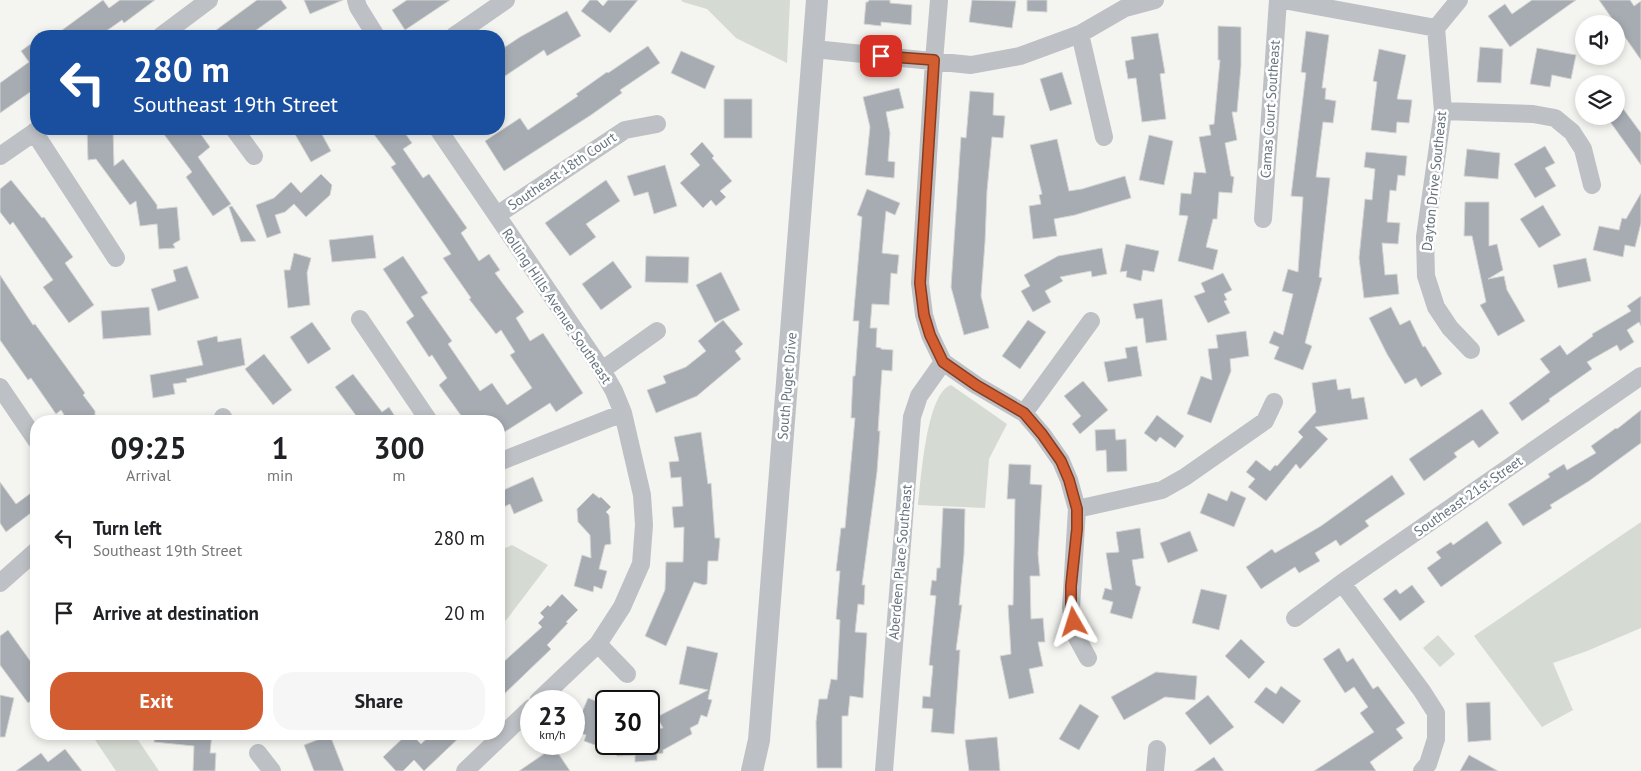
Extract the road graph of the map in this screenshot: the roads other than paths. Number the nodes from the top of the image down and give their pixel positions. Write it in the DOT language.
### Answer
graph roads {
  1 [pos="209,0"];
  2 [pos="356,0"];
  3 [pos="506,0"];
  4 [pos="817,0"];
  5 [pos="940,0"];
  6 [pos="1155,0"];
  7 [pos="1278,0"];
  8 [pos="1283,0"];
  9 [pos="1460,0"];
  10 [pos="1436,28"];
  11 [pos="170,30"];
  12 [pos="372,30"];
  13 [pos="463,30"];
  14 [pos="1080,34"];
  15 [pos="814,49"];
  16 [pos="934,60"];
  17 [pos="1443,112"];
  18 [pos="657,124"];
  19 [pos="31,135"];
  20 [pos="39,135"];
  21 [pos="238,135"];
  22 [pos="442,135"];
  23 [pos="1104,137"];
  24 [pos="0,156"];
  25 [pos="254,156"];
  26 [pos="1592,185"];
  27 [pos="496,215"];
  28 [pos="1263,219"];
  29 [pos="116,258"];
  30 [pos="360,319"];
  31 [pos="1091,321"];
  32 [pos="657,331"];
  33 [pos="1471,350"];
  34 [pos="943,362"];
  35 [pos="602,370"];
  36 [pos="1641,376"];
  37 [pos="0,386"];
  38 [pos="1274,402"];
  39 [pos="623,413"];
  40 [pos="1024,413"];
  41 [pos="425,415"];
  42 [pos="30,431"];
  43 [pos="505,460"];
  44 [pos="1077,509"];
  45 [pos="30,557"];
  46 [pos="0,582"];
  47 [pos="1342,583"];
  48 [pos="1295,618"];
  49 [pos="598,644"];
  50 [pos="1088,658"];
  51 [pos="626,674"];
  52 [pos="550,690"];
  53 [pos="520,718"];
  54 [pos="505,733"];
  55 [pos="497,740"];
  56 [pos="1157,749"];
  57 [pos="258,753"];
  58 [pos="272,771"];
  59 [pos="465,771"];
  60 [pos="752,771"];
  61 [pos="884,771"];
  62 [pos="1155,771"];
  63 [pos="1422,771"];
  1 -- 11 [label="street"];
  2 -- 12 [label="street"];
  3 -- 13 [label="street"];
  4 -- 15 [label="street, South Puget Drive"];
  5 -- 16 [label="street"];
  6 -- 14 [label="street"];
  7 -- 28 [label="street, Camas Court Southeast"];
  8 -- 10 [label="street"];
  9 -- 10 [label="street"];
  10 -- 17 [label="street, Dayton Drive Southeast"];
  14 -- 16 [label="street"];
  14 -- 23 [label="street"];
  15 -- 16 [label="street"];
  15 -- 60 [label="street, South Puget Drive"];
  16 -- 34 [label="street"];
  17 -- 26 [label="street"];
  17 -- 33 [label="street, Dayton Drive Southeast"];
  18 -- 27 [label="street, Southeast 18th Court"];
  19 -- 24 [label="street"];
  20 -- 29 [label="street"];
  21 -- 25 [label="street"];
  22 -- 27 [label="street, Rolling Hills Avenue Southeast"];
  27 -- 35 [label="street, Rolling Hills Avenue Southeast"];
  30 -- 41 [label="street"];
  31 -- 40 [label="street"];
  32 -- 35 [label="street"];
  34 -- 40 [label="street"];
  34 -- 61 [label="street, Aberdeen Place Southeast"];
  35 -- 39 [label="street, Rolling Hills Avenue Southeast"];
  36 -- 47 [label="street, Southeast 21st Street"];
  37 -- 42 [label="street"];
  38 -- 44 [label="street"];
  39 -- 43 [label="street"];
  39 -- 49 [label="street, Rolling Hills Avenue Southeast"];
  40 -- 44 [label="street"];
  44 -- 50 [label="street"];
  45 -- 46 [label="street"];
  47 -- 48 [label="street, Southeast 21st Street"];
  47 -- 63 [label="street"];
  49 -- 51 [label="street"];
  49 -- 52 [label="street, Rolling Hills Avenue Southeast"];
  53 -- 54 [label="street"];
  55 -- 59 [label="street"];
  56 -- 62 [label="street"];
  57 -- 58 [label="street"];
}
